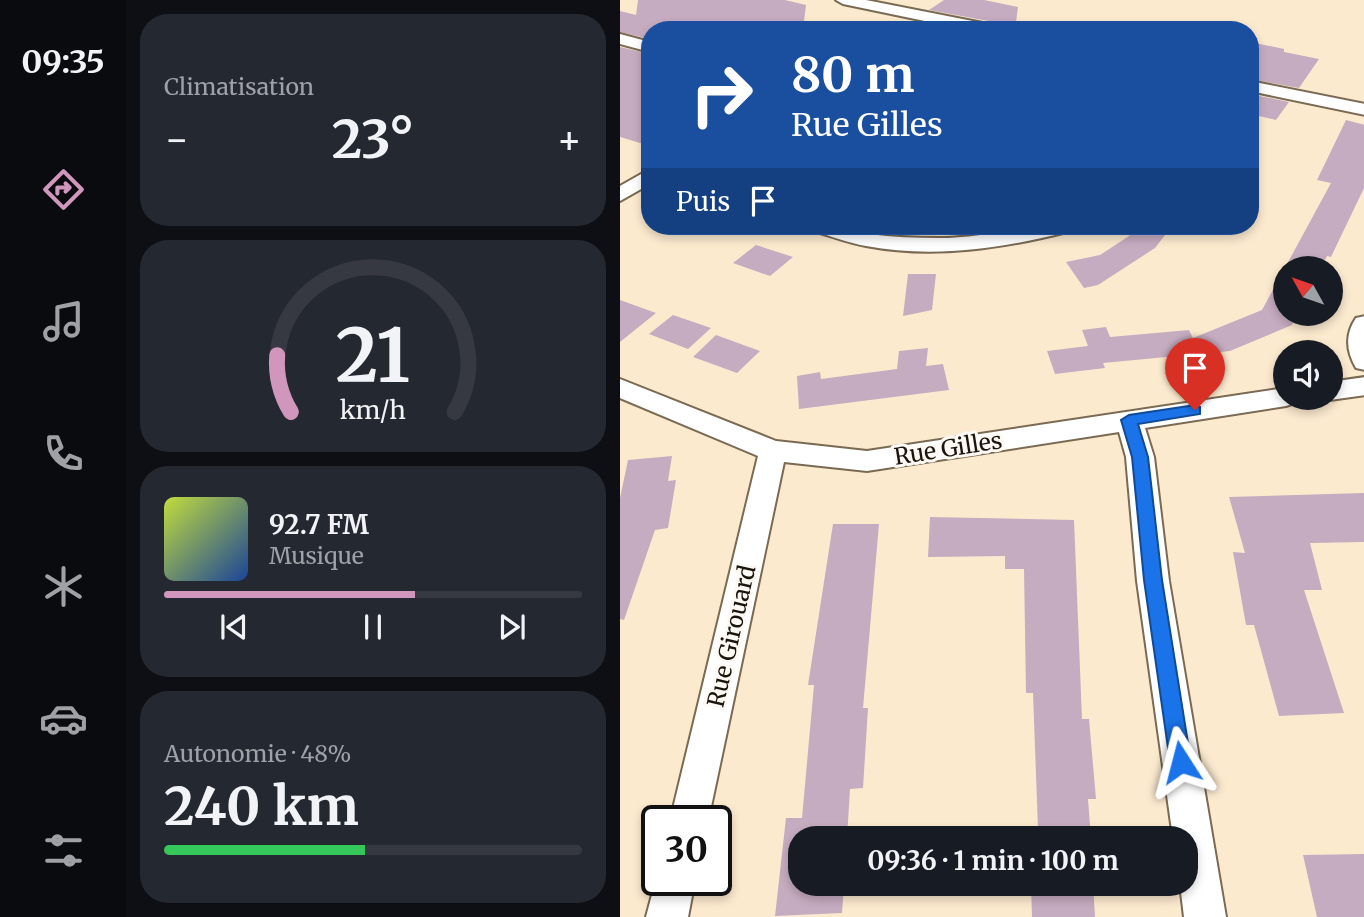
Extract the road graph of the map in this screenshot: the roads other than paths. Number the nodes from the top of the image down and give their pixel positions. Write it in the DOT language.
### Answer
graph roads {
  1 [pos="843,0"];
  2 [pos="897,12"];
  3 [pos="883,21"];
  4 [pos="945,21"];
  5 [pos="620,39"];
  6 [pos="641,45"];
  7 [pos="1259,88"];
  8 [pos="1364,110"];
  9 [pos="627,168"];
  10 [pos="641,172"];
  11 [pos="641,181"];
  12 [pos="620,195"];
  13 [pos="851,235"];
  14 [pos="1026,235"];
  15 [pos="1364,323"];
  16 [pos="1364,362"];
  17 [pos="1364,386"];
  18 [pos="620,388"];
  19 [pos="1343,389"];
  20 [pos="1273,399"];
  21 [pos="1129,420"];
  22 [pos="773,451"];
  23 [pos="693,805"];
  24 [pos="672,896"];
  25 [pos="667,917"];
  26 [pos="1205,917"];
  1 -- 2 [label="street"];
  2 -- 3 [label="street"];
  2 -- 4 [label="street"];
  5 -- 6 [label="street"];
  7 -- 8 [label="street"];
  9 -- 10 [label="street"];
  11 -- 12 [label="street"];
  13 -- 14 [label="street"];
  15 -- 16 [label="street"];
  17 -- 19 [label="street"];
  18 -- 22 [label="street, Rue Gilles"];
  20 -- 21 [label="street, Rue Gilles"];
  21 -- 22 [label="street, Rue Gilles"];
  21 -- 26 [label="street"];
  22 -- 23 [label="street, Rue Girouard"];
  24 -- 25 [label="street"];
}
